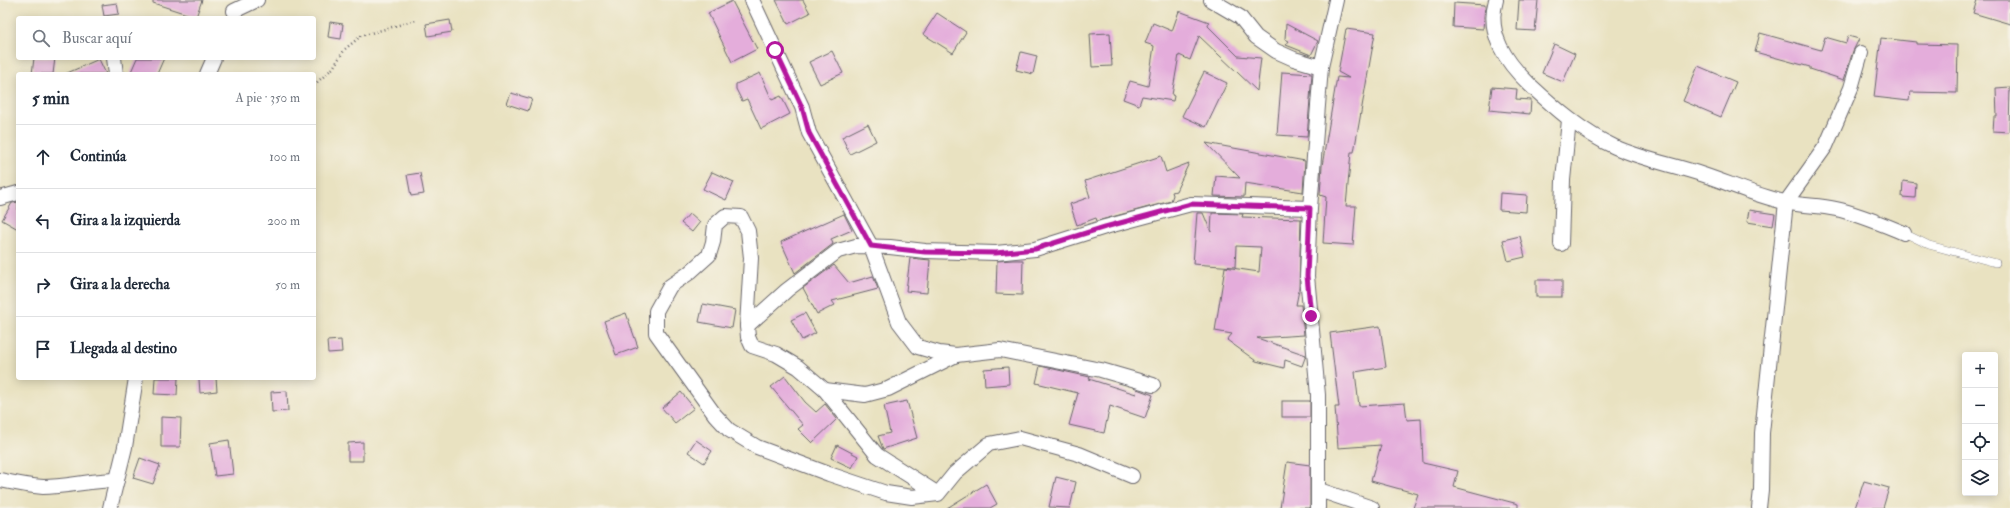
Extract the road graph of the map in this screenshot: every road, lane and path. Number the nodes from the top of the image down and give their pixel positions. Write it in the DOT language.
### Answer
graph roads {
  1 [pos="257,0"];
  2 [pos="752,0"];
  3 [pos="1211,0"];
  4 [pos="1336,0"];
  5 [pos="1496,0"];
  6 [pos="234,10"];
  7 [pos="416,20"];
  8 [pos="1861,53"];
  9 [pos="114,60"];
  10 [pos="213,60"];
  11 [pos="1321,67"];
  12 [pos="116,72"];
  13 [pos="208,72"];
  14 [pos="316,83"];
  15 [pos="1569,120"];
  16 [pos="16,194"];
  17 [pos="0,198"];
  18 [pos="1786,202"];
  19 [pos="1310,208"];
  20 [pos="1904,233"];
  21 [pos="1561,244"];
  22 [pos="871,246"];
  23 [pos="1996,263"];
  24 [pos="747,326"];
  25 [pos="956,356"];
  26 [pos="136,380"];
  27 [pos="1153,385"];
  28 [pos="825,390"];
  29 [pos="1132,476"];
  30 [pos="0,480"];
  31 [pos="117,480"];
  32 [pos="1319,490"];
  33 [pos="938,494"];
  34 [pos="110,508"];
  35 [pos="1318,508"];
  36 [pos="1372,508"];
  37 [pos="1759,508"];
  1 -- 6 [label="street"];
  2 -- 22 [label="street"];
  3 -- 11 [label="street"];
  4 -- 11 [label="street"];
  5 -- 15 [label="street"];
  7 -- 14 [label="path"];
  8 -- 18 [label="street"];
  9 -- 12 [label="street"];
  10 -- 13 [label="street"];
  11 -- 19 [label="street"];
  15 -- 18 [label="street"];
  15 -- 21 [label="street"];
  16 -- 17 [label="street"];
  18 -- 20 [label="street"];
  18 -- 37 [label="street"];
  19 -- 22 [label="street"];
  19 -- 32 [label="street"];
  20 -- 23 [label="lane"];
  22 -- 24 [label="street"];
  22 -- 25 [label="street"];
  24 -- 28 [label="street"];
  24 -- 33 [label="street"];
  25 -- 27 [label="street"];
  25 -- 28 [label="street"];
  26 -- 31 [label="street"];
  28 -- 33 [label="street"];
  29 -- 33 [label="street"];
  30 -- 31 [label="street"];
  31 -- 34 [label="street"];
  32 -- 35 [label="street"];
  32 -- 36 [label="street"];
}
